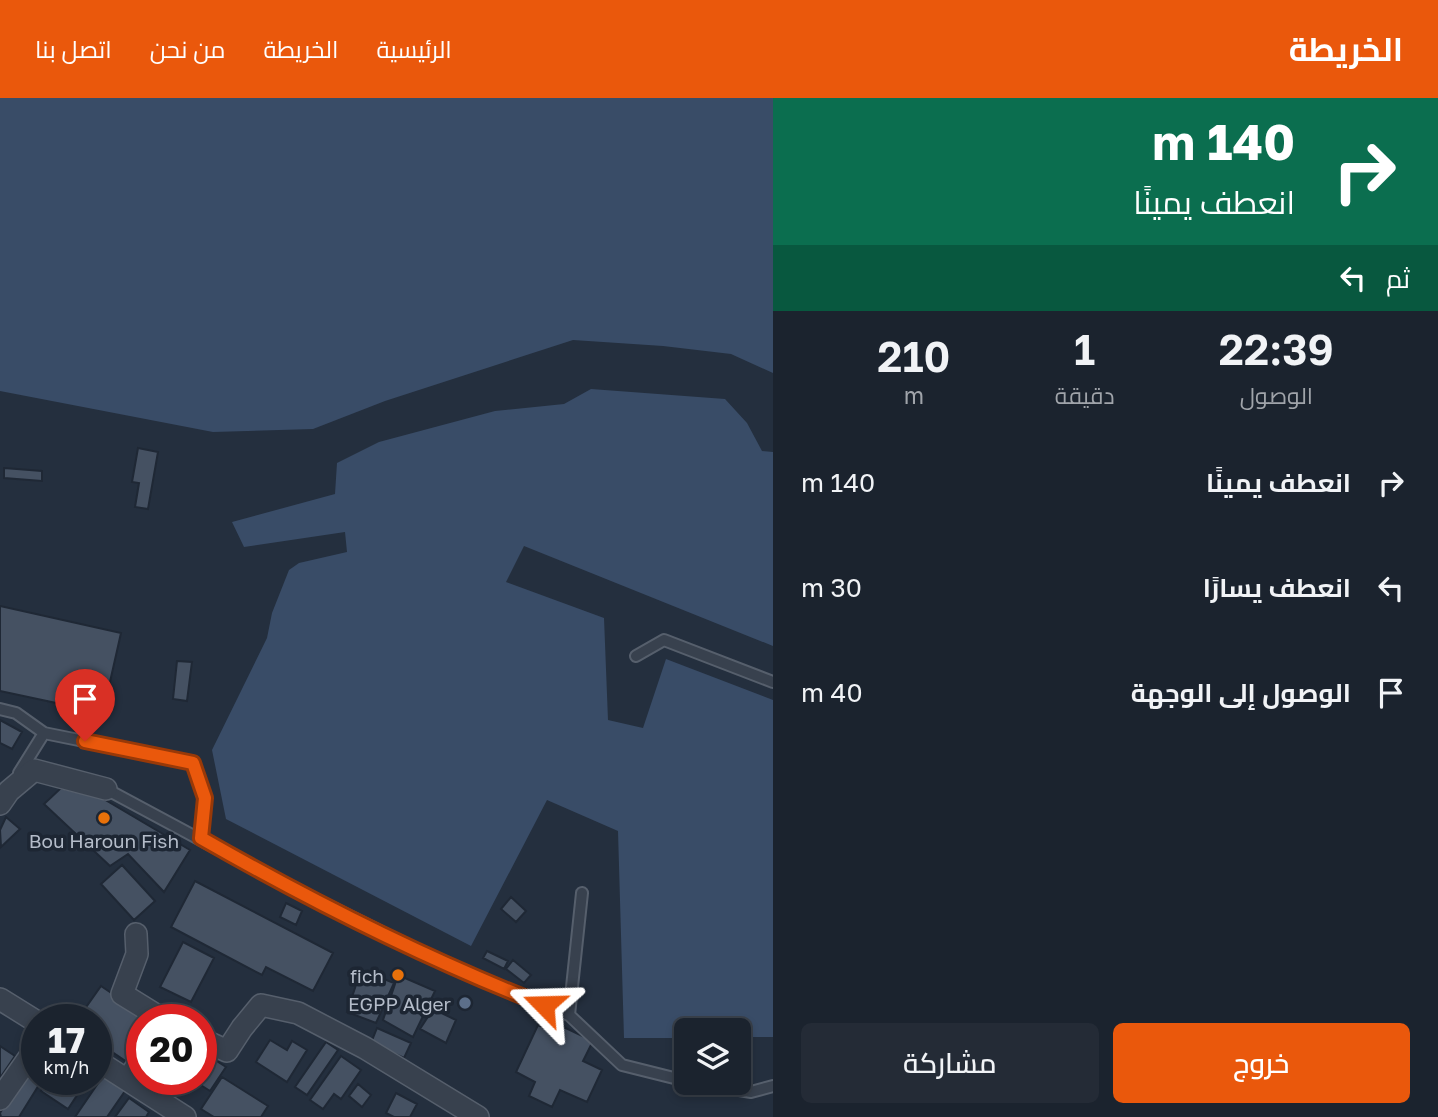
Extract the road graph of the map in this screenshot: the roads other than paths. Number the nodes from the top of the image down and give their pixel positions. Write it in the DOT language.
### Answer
graph roads {
  1 [pos="636,656"];
  2 [pos="773,682"];
  3 [pos="0,709"];
  4 [pos="44,733"];
  5 [pos="106,789"];
  6 [pos="4,797"];
  7 [pos="201,838"];
  8 [pos="582,893"];
  9 [pos="136,934"];
  10 [pos="0,999"];
  11 [pos="138,1004"];
  12 [pos="21,1011"];
  13 [pos="569,1015"];
  14 [pos="217,1046"];
  15 [pos="21,1068"];
  16 [pos="674,1077"];
  17 [pos="773,1086"];
  18 [pos="751,1092"];
  19 [pos="151,1095"];
  20 [pos="0,1098"];
  21 [pos="185,1117"];
  22 [pos="478,1117"];
  1 -- 2 [label="lane"];
  3 -- 4 [label="lane"];
  4 -- 6 [label="lane"];
  4 -- 7 [label="lane"];
  5 -- 6 [label="street"];
  5 -- 7 [label="lane"];
  7 -- 13 [label="lane"];
  8 -- 13 [label="lane"];
  9 -- 11 [label="street"];
  10 -- 12 [label="street"];
  13 -- 16 [label="lane"];
  14 -- 22 [label="street"];
  15 -- 20 [label="street"];
  17 -- 18 [label="lane"];
  19 -- 21 [label="street"];
}
